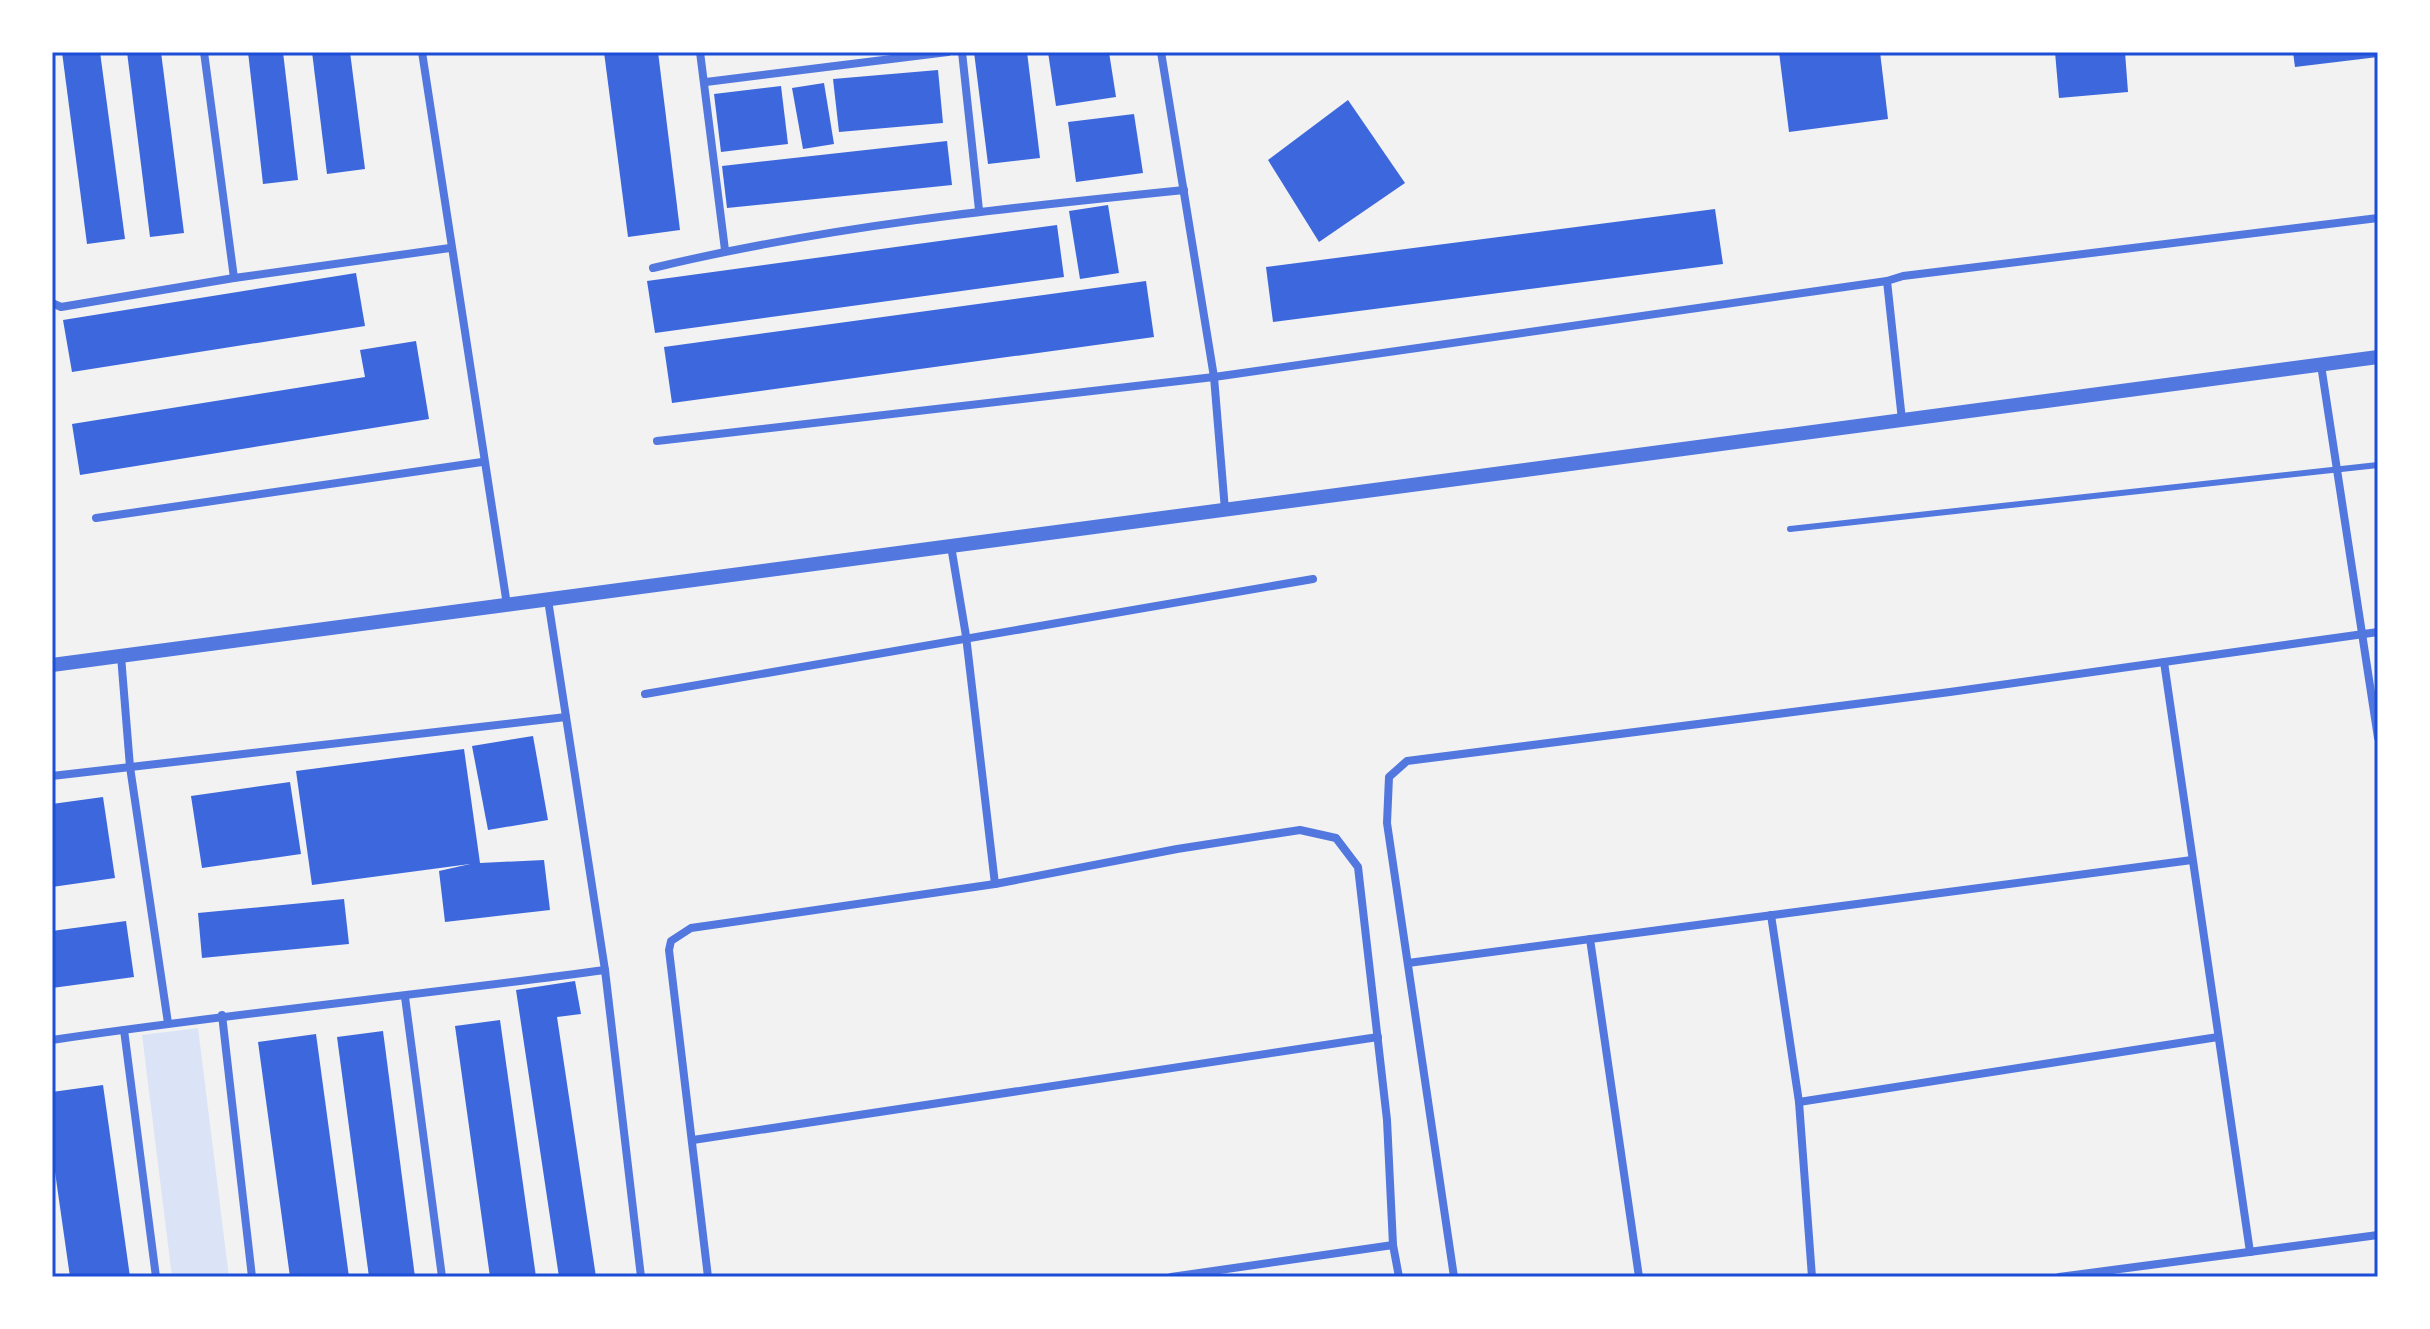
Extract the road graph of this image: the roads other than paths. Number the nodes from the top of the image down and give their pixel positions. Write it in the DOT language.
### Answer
graph roads {
  1 [pos="204,52"];
  2 [pos="422,52"];
  3 [pos="700,52"];
  4 [pos="948,52"];
  5 [pos="962,52"];
  6 [pos="1161,52"];
  7 [pos="706,82"];
  8 [pos="1184,190"];
  9 [pos="979,210"];
  10 [pos="2378,218"];
  11 [pos="450,248"];
  12 [pos="725,250"];
  13 [pos="653,268"];
  14 [pos="234,278"];
  15 [pos="1887,281"];
  16 [pos="52,303"];
  17 [pos="2378,357"];
  18 [pos="2321,365"];
  19 [pos="1214,377"];
  20 [pos="1902,420"];
  21 [pos="657,441"];
  22 [pos="482,462"];
  23 [pos="2378,465"];
  24 [pos="2338,471"];
  25 [pos="1225,510"];
  26 [pos="96,518"];
  27 [pos="1790,529"];
  28 [pos="951,546"];
  29 [pos="1313,579"];
  30 [pos="548,600"];
  31 [pos="507,605"];
  32 [pos="2378,632"];
  33 [pos="2362,634"];
  34 [pos="966,636"];
  35 [pos="121,656"];
  36 [pos="2164,662"];
  37 [pos="52,665"];
  38 [pos="645,694"];
  39 [pos="566,717"];
  40 [pos="2378,738"];
  41 [pos="130,767"];
  42 [pos="52,776"];
  43 [pos="2192,860"];
  44 [pos="995,884"];
  45 [pos="1771,915"];
  46 [pos="1590,939"];
  47 [pos="1408,963"];
  48 [pos="605,970"];
  49 [pos="405,997"];
  50 [pos="222,1015"];
  51 [pos="168,1023"];
  52 [pos="124,1030"];
  53 [pos="1378,1037"];
  54 [pos="2218,1037"];
  55 [pos="52,1040"];
  56 [pos="1799,1102"];
  57 [pos="693,1140"];
  58 [pos="2378,1235"];
  59 [pos="1393,1245"];
  60 [pos="2250,1252"];
  61 [pos="156,1277"];
  62 [pos="252,1277"];
  63 [pos="442,1277"];
  64 [pos="641,1277"];
  65 [pos="708,1277"];
  66 [pos="1171,1277"];
  67 [pos="1399,1277"];
  68 [pos="1454,1277"];
  69 [pos="1639,1277"];
  70 [pos="1812,1277"];
  71 [pos="2059,1277"];
  1 -- 14 [label="street"];
  2 -- 11 [label="street"];
  3 -- 7 [label="street"];
  4 -- 7 [label="street"];
  5 -- 9 [label="street"];
  6 -- 8 [label="street"];
  7 -- 12 [label="street"];
  8 -- 9 [label="street"];
  8 -- 19 [label="street"];
  9 -- 12 [label="street"];
  10 -- 15 [label="street"];
  11 -- 14 [label="street"];
  11 -- 22 [label="street"];
  12 -- 13 [label="street"];
  14 -- 16 [label="street"];
  15 -- 19 [label="street"];
  15 -- 20 [label="street"];
  17 -- 18 [label="street"];
  18 -- 20 [label="street"];
  18 -- 24 [label="street"];
  19 -- 21 [label="street"];
  19 -- 25 [label="street"];
  20 -- 25 [label="street"];
  22 -- 26 [label="street"];
  22 -- 31 [label="street"];
  23 -- 24 [label="lane"];
  24 -- 27 [label="lane"];
  24 -- 33 [label="street"];
  25 -- 28 [label="street"];
  28 -- 30 [label="street"];
  28 -- 34 [label="street"];
  29 -- 34 [label="street"];
  30 -- 31 [label="street"];
  30 -- 39 [label="street"];
  31 -- 35 [label="street"];
  32 -- 33 [label="street"];
  33 -- 36 [label="street"];
  33 -- 40 [label="street"];
  34 -- 38 [label="street"];
  34 -- 44 [label="street"];
  35 -- 37 [label="street"];
  35 -- 41 [label="street"];
  36 -- 43 [label="street"];
  36 -- 47 [label="street"];
  39 -- 41 [label="street"];
  39 -- 48 [label="street"];
  41 -- 42 [label="street"];
  41 -- 51 [label="street"];
  43 -- 45 [label="street"];
  43 -- 54 [label="street"];
  44 -- 53 [label="street"];
  44 -- 57 [label="street"];
  45 -- 46 [label="street"];
  45 -- 56 [label="street"];
  46 -- 47 [label="street"];
  46 -- 69 [label="street"];
  47 -- 68 [label="street"];
  48 -- 49 [label="street"];
  48 -- 64 [label="street"];
  49 -- 50 [label="street"];
  49 -- 63 [label="street"];
  50 -- 51 [label="street"];
  50 -- 62 [label="street"];
  51 -- 52 [label="street"];
  52 -- 55 [label="street"];
  52 -- 61 [label="street"];
  53 -- 57 [label="street"];
  53 -- 59 [label="street"];
  54 -- 56 [label="street"];
  54 -- 60 [label="street"];
  56 -- 70 [label="street"];
  57 -- 65 [label="street"];
  58 -- 60 [label="street"];
  59 -- 66 [label="street"];
  59 -- 67 [label="street"];
  60 -- 71 [label="street"];
}
